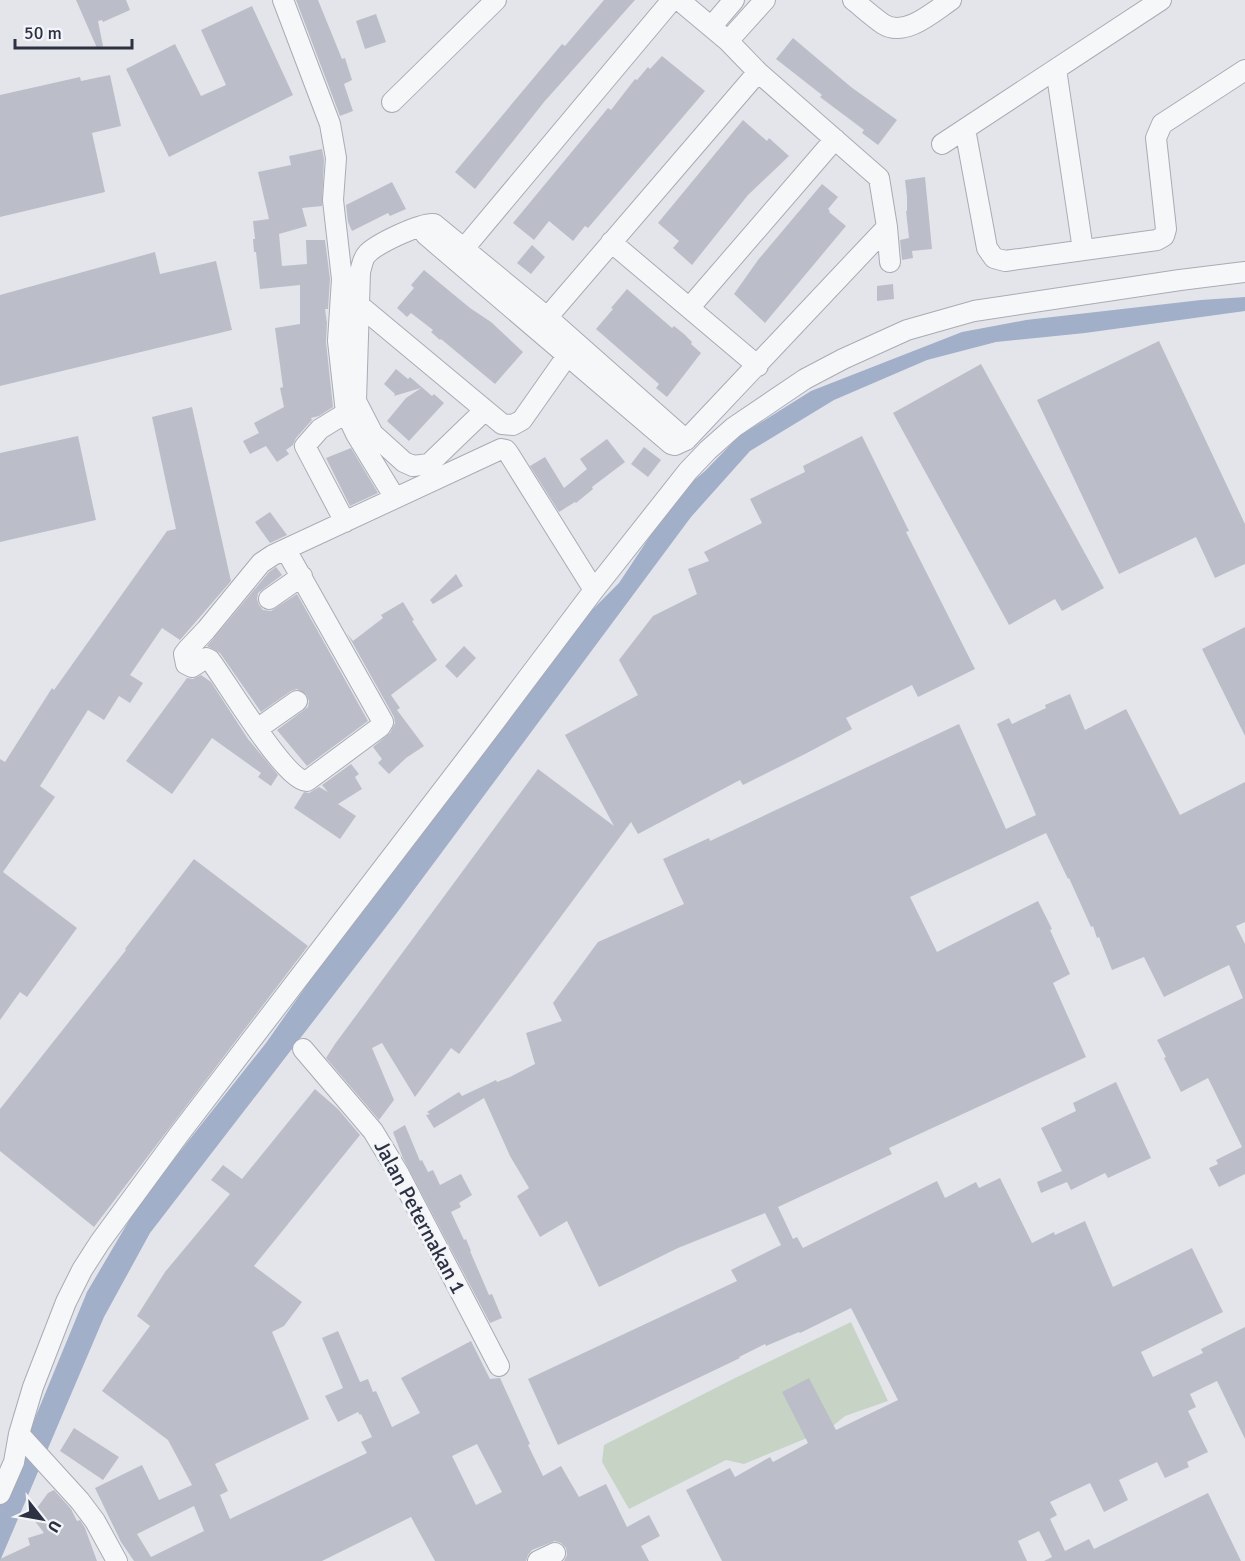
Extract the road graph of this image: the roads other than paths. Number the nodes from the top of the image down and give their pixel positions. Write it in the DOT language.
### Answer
graph roads {
  1 [pos="283,0"];
  2 [pos="496,0"];
  3 [pos="672,0"];
  4 [pos="679,0"];
  5 [pos="734,0"];
  6 [pos="765,0"];
  7 [pos="854,0"];
  8 [pos="951,0"];
  9 [pos="1161,0"];
  10 [pos="711,27"];
  11 [pos="728,41"];
  12 [pos="1056,69"];
  13 [pos="758,72"];
  14 [pos="1243,75"];
  15 [pos="392,102"];
  16 [pos="965,129"];
  17 [pos="834,139"];
  18 [pos="942,144"];
  19 [pos="887,227"];
  20 [pos="611,242"];
  21 [pos="1083,250"];
  22 [pos="460,253"];
  23 [pos="890,262"];
  24 [pos="1245,272"];
  25 [pos="359,305"];
  26 [pos="690,307"];
  27 [pos="542,323"];
  28 [pos="570,349"];
  29 [pos="758,366"];
  30 [pos="485,410"];
  31 [pos="346,413"];
  32 [pos="395,498"];
  33 [pos="345,522"];
  34 [pos="286,550"];
  35 [pos="302,576"];
  36 [pos="594,590"];
  37 [pos="269,599"];
  38 [pos="297,701"];
  39 [pos="257,729"];
  40 [pos="303,1049"];
  41 [pos="499,1366"];
  42 [pos="24,1439"];
  43 [pos="0,1494"];
  44 [pos="117,1561"];
  1 -- 31 [label="street"];
  2 -- 15 [label="street"];
  3 -- 22 [label="street"];
  4 -- 10 [label="street"];
  5 -- 10 [label="street"];
  6 -- 11 [label="street"];
  7 -- 8 [label="street"];
  9 -- 12 [label="street"];
  10 -- 11 [label="street"];
  11 -- 13 [label="street"];
  12 -- 16 [label="street"];
  12 -- 21 [label="street"];
  13 -- 17 [label="street"];
  13 -- 20 [label="street"];
  14 -- 21 [label="street"];
  16 -- 18 [label="street"];
  16 -- 21 [label="street"];
  17 -- 19 [label="street"];
  17 -- 26 [label="street"];
  19 -- 23 [label="street"];
  19 -- 29 [label="street"];
  20 -- 26 [label="street"];
  20 -- 27 [label="street"];
  22 -- 25 [label="street"];
  22 -- 27 [label="street"];
  24 -- 36 [label="street"];
  25 -- 30 [label="street"];
  25 -- 30 [label="street"];
  26 -- 29 [label="street"];
  27 -- 28 [label="street"];
  28 -- 29 [label="street"];
  28 -- 30 [label="street"];
  31 -- 32 [label="street"];
  31 -- 33 [label="street"];
  32 -- 33 [label="street"];
  32 -- 36 [label="street"];
  33 -- 34 [label="street"];
  34 -- 35 [label="street"];
  34 -- 39 [label="street"];
  35 -- 37 [label="street"];
  35 -- 39 [label="street"];
  36 -- 42 [label="street"];
  38 -- 39 [label="street"];
  40 -- 41 [label="street, Jalan Peternakan 1"];
  42 -- 43 [label="street"];
  42 -- 44 [label="street"];
}
